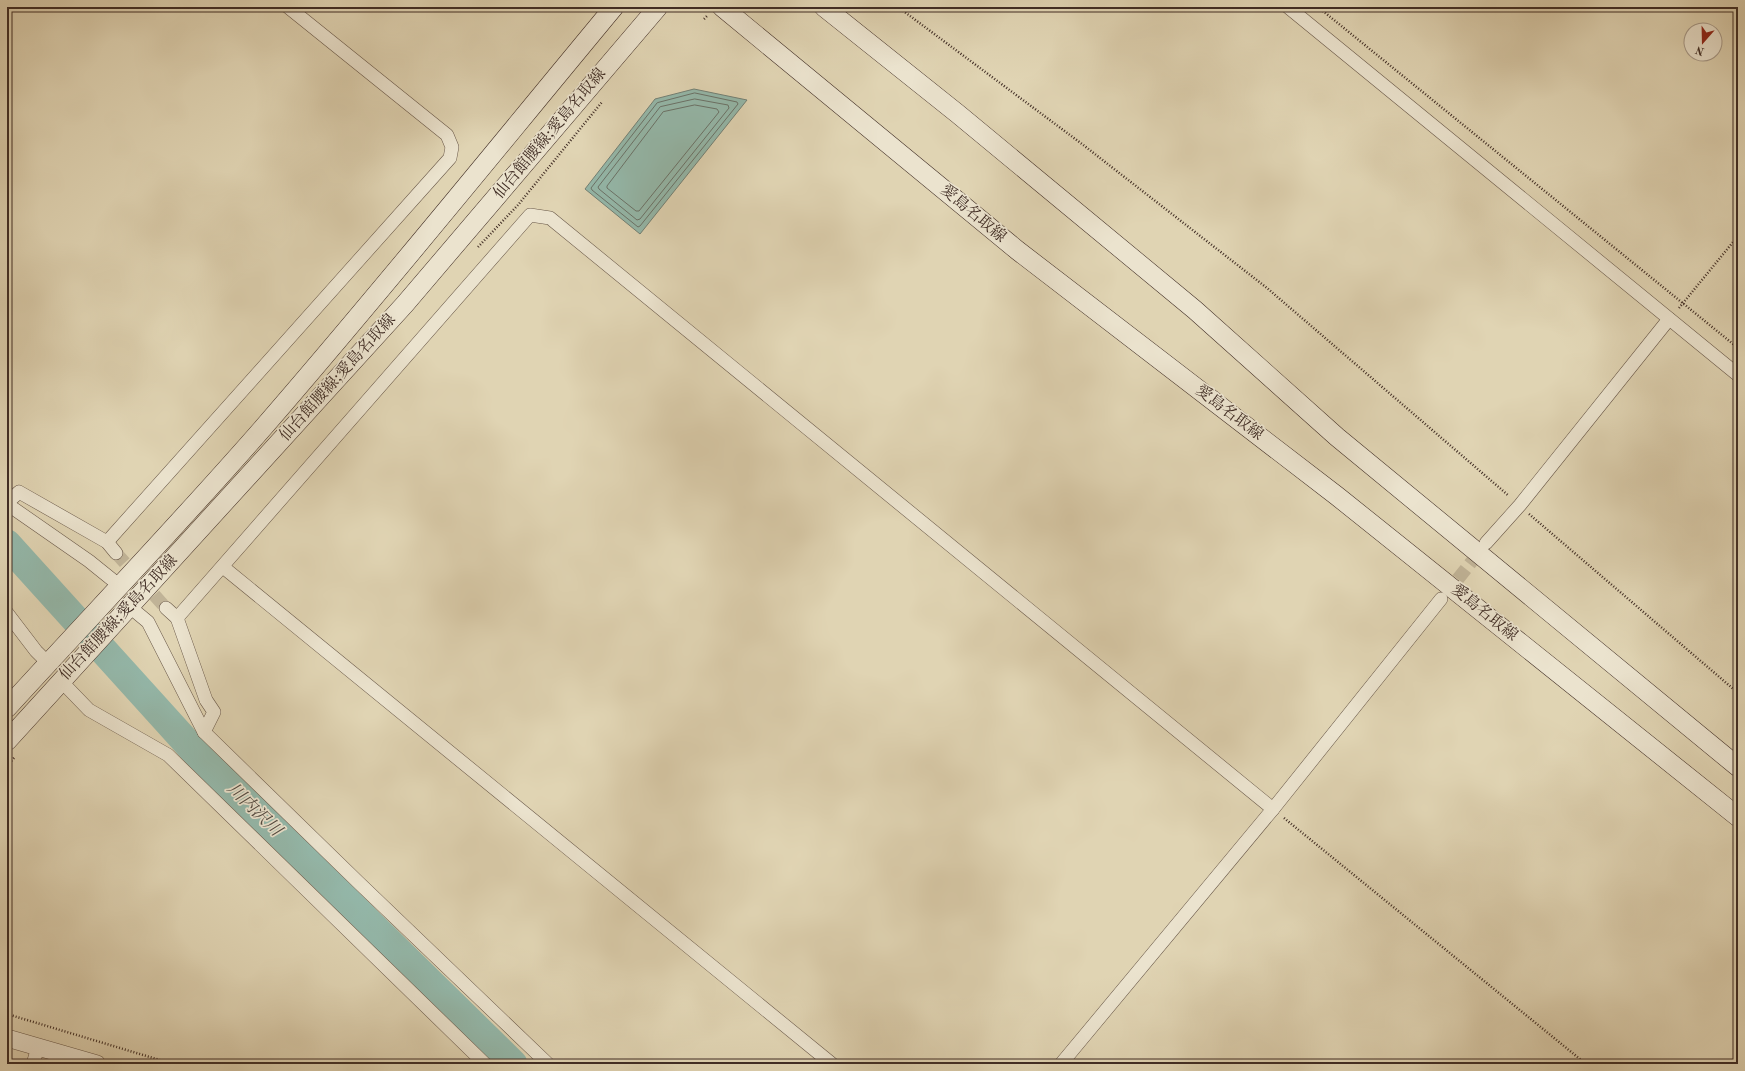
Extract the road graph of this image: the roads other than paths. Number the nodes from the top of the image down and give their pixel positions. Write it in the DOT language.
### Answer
graph roads {
  1 [pos="288,7"];
  2 [pos="614,7"];
  3 [pos="658,7"];
  4 [pos="722,7"];
  5 [pos="824,7"];
  6 [pos="1288,7"];
  7 [pos="1669,319"];
  8 [pos="1738,375"];
  9 [pos="7,503"];
  10 [pos="107,542"];
  11 [pos="1486,544"];
  12 [pos="116,553"];
  13 [pos="223,567"];
  14 [pos="120,586"];
  15 [pos="1441,599"];
  16 [pos="166,608"];
  17 [pos="7,613"];
  18 [pos="125,613"];
  19 [pos="177,618"];
  20 [pos="54,657"];
  21 [pos="61,681"];
  22 [pos="7,708"];
  23 [pos="204,732"];
  24 [pos="7,741"];
  25 [pos="1738,768"];
  26 [pos="1273,809"];
  27 [pos="1738,817"];
  28 [pos="7,1038"];
  29 [pos="38,1047"];
  30 [pos="33,1064"];
  31 [pos="97,1064"];
  32 [pos="485,1064"];
  33 [pos="548,1064"];
  34 [pos="832,1064"];
  35 [pos="1061,1064"];
  1 -- 10 [label="street"];
  2 -- 14 [label="main road, 仙台館腰線;愛島名取線"];
  3 -- 18 [label="main road, 仙台館腰線;愛島名取線"];
  4 -- 27 [label="main road, 愛島名取線"];
  5 -- 25 [label="main road"];
  6 -- 7 [label="street"];
  7 -- 8 [label="street"];
  7 -- 11 [label="street"];
  9 -- 10 [label="street"];
  9 -- 14 [label="street"];
  10 -- 12 [label="street"];
  13 -- 19 [label="street"];
  13 -- 26 [label="street"];
  13 -- 34 [label="street"];
  14 -- 20 [label="main road, 仙台館腰線;愛島名取線"];
  15 -- 26 [label="street"];
  16 -- 19 [label="street"];
  17 -- 20 [label="street"];
  18 -- 21 [label="main road, 仙台館腰線;愛島名取線"];
  18 -- 23 [label="street"];
  19 -- 23 [label="street"];
  20 -- 22 [label="main road, 仙台館腰線;愛島名取線"];
  21 -- 24 [label="main road, 仙台館腰線;愛島名取線"];
  21 -- 32 [label="street"];
  23 -- 33 [label="street"];
  26 -- 35 [label="street"];
  28 -- 29 [label="street"];
  29 -- 30 [label="street"];
  29 -- 31 [label="street"];
}
